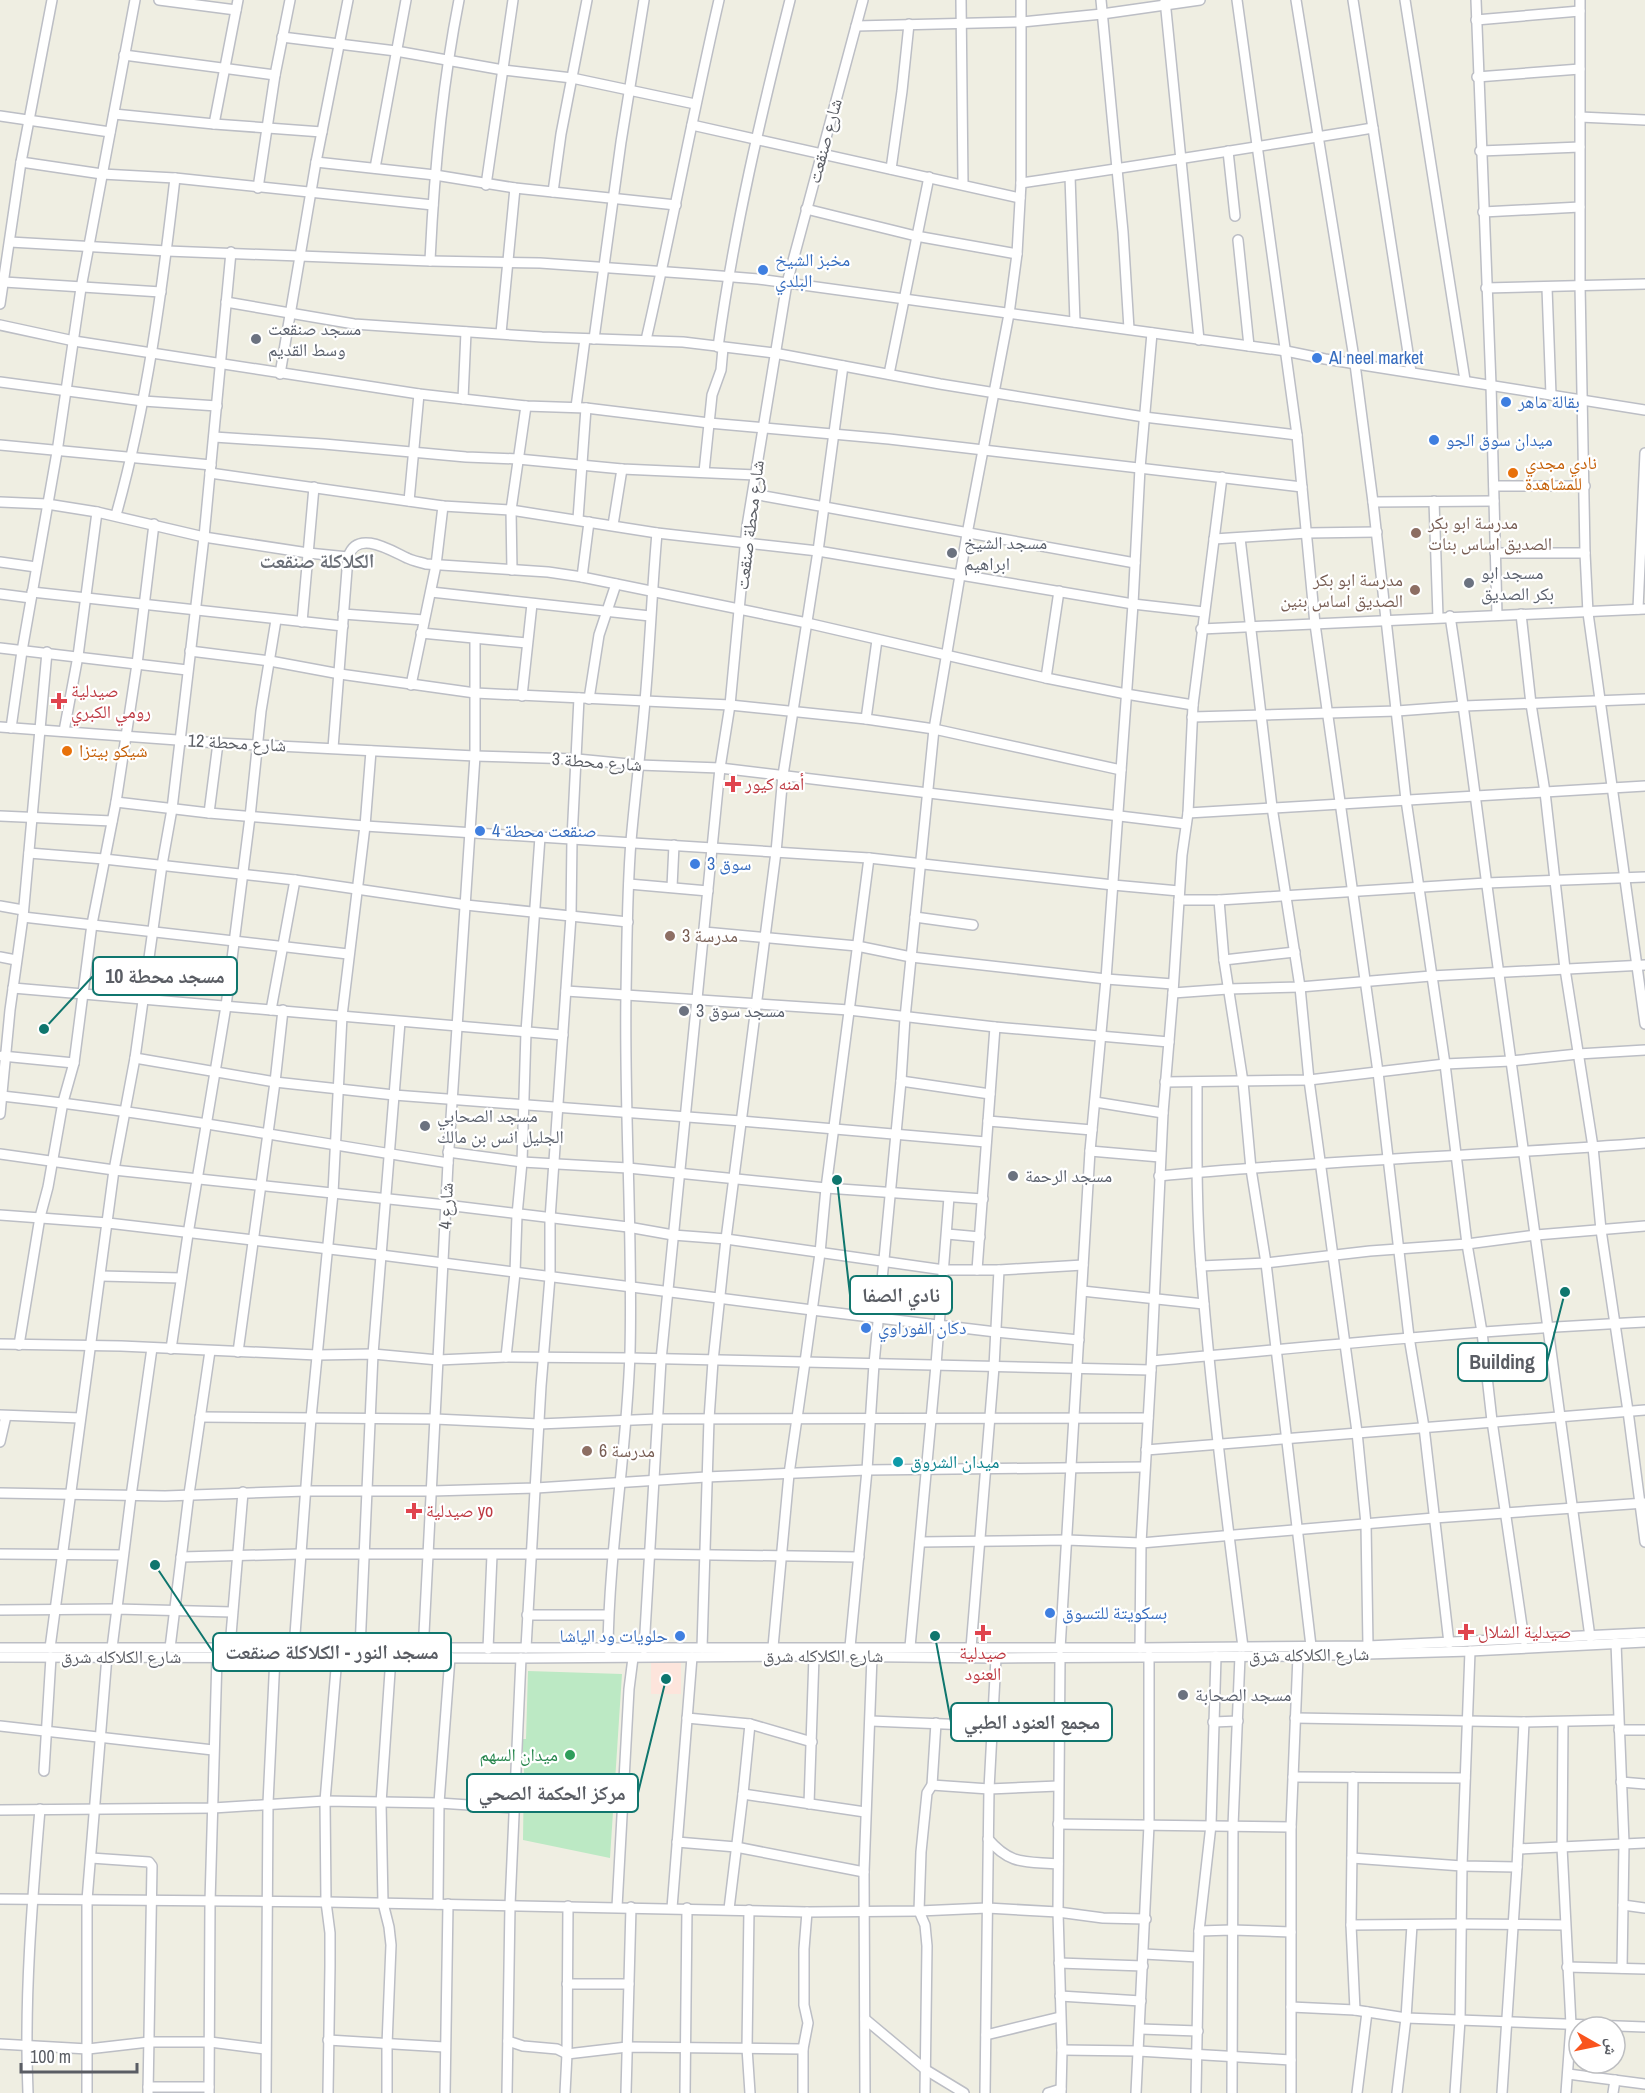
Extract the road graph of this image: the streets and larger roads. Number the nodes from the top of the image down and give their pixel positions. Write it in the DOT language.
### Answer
graph roads {
  1 [pos="52,0"];
  2 [pos="135,0"];
  3 [pos="159,0"];
  4 [pos="290,0"];
  5 [pos="348,0"];
  6 [pos="406,0"];
  7 [pos="459,0"];
  8 [pos="513,0"];
  9 [pos="587,0"];
  10 [pos="644,0"];
  11 [pos="719,0"];
  12 [pos="790,0"];
  13 [pos="862,0"];
  14 [pos="961,0"];
  15 [pos="1021,0"];
  16 [pos="1101,0"];
  17 [pos="1200,0"];
  18 [pos="1237,0"];
  19 [pos="1296,0"];
  20 [pos="1353,0"];
  21 [pos="1404,0"];
  22 [pos="1476,0"];
  23 [pos="1580,0"];
  24 [pos="1165,3"];
  25 [pos="237,5"];
  26 [pos="1580,11"];
  27 [pos="1102,14"];
  28 [pos="1476,20"];
  29 [pos="1022,22"];
  30 [pos="962,23"];
  31 [pos="909,24"];
  32 [pos="856,26"];
  33 [pos="282,37"];
  34 [pos="339,44"];
  35 [pos="396,51"];
  36 [pos="124,55"];
  37 [pos="448,59"];
  38 [pos="226,69"];
  39 [pos="1580,69"];
  40 [pos="503,70"];
  41 [pos="275,75"];
  42 [pos="1477,77"];
  43 [pos="572,78"];
  44 [pos="629,91"];
  45 [pos="695,104"];
  46 [pos="114,114"];
  47 [pos="0,116"];
  48 [pos="1580,117"];
  49 [pos="29,119"];
  50 [pos="1645,120"];
  51 [pos="214,124"];
  52 [pos="692,125"];
  53 [pos="266,128"];
  54 [pos="1373,128"];
  55 [pos="110,132"];
  56 [pos="322,132"];
  57 [pos="1318,137"];
  58 [pos="755,139"];
  59 [pos="1258,147"];
  60 [pos="1580,147"];
  61 [pos="1228,151"];
  62 [pos="1480,151"];
  63 [pos="821,154"];
  64 [pos="1182,160"];
  65 [pos="21,162"];
  66 [pos="316,162"];
  67 [pos="375,168"];
  68 [pos="1116,168"];
  69 [pos="891,169"];
  70 [pos="102,174"];
  71 [pos="435,175"];
  72 [pos="1070,176"];
  73 [pos="929,177"];
  74 [pos="175,178"];
  75 [pos="1021,183"];
  76 [pos="486,184"];
  77 [pos="963,184"];
  78 [pos="258,188"];
  79 [pos="515,188"];
  80 [pos="553,192"];
  81 [pos="312,193"];
  82 [pos="1020,198"];
  83 [pos="614,199"];
  84 [pos="433,205"];
  85 [pos="676,205"];
  86 [pos="1581,207"];
  87 [pos="806,209"];
  88 [pos="1483,212"];
  89 [pos="1235,216"];
  90 [pos="916,236"];
  91 [pos="1238,240"];
  92 [pos="10,242"];
  93 [pos="89,246"];
  94 [pos="167,251"];
  95 [pos="231,252"];
  96 [pos="1017,254"];
  97 [pos="302,255"];
  98 [pos="430,261"];
  99 [pos="509,262"];
  100 [pos="603,268"];
  101 [pos="662,271"];
  102 [pos="728,276"];
  103 [pos="4,282"];
  104 [pos="787,283"];
  105 [pos="1645,284"];
  106 [pos="1580,285"];
  107 [pos="81,288"];
  108 [pos="1486,288"];
  109 [pos="1547,288"];
  110 [pos="161,292"];
  111 [pos="903,298"];
  112 [pos="226,302"];
  113 [pos="0,304"];
  114 [pos="291,314"];
  115 [pos="1009,314"];
  116 [pos="1075,321"];
  117 [pos="0,325"];
  118 [pos="1129,329"];
  119 [pos="465,332"];
  120 [pos="501,333"];
  121 [pos="1152,333"];
  122 [pos="590,339"];
  123 [pos="646,340"];
  124 [pos="1199,340"];
  125 [pos="74,341"];
  126 [pos="1250,346"];
  127 [pos="721,347"];
  128 [pos="1286,351"];
  129 [pos="774,353"];
  130 [pos="151,354"];
  131 [pos="220,364"];
  132 [pos="1355,364"];
  133 [pos="843,366"];
  134 [pos="1411,372"];
  135 [pos="280,374"];
  136 [pos="889,374"];
  137 [pos="1465,380"];
  138 [pos="0,382"];
  139 [pos="1491,385"];
  140 [pos="65,391"];
  141 [pos="995,392"];
  142 [pos="419,394"];
  143 [pos="1551,395"];
  144 [pos="463,399"];
  145 [pos="143,400"];
  146 [pos="1583,400"];
  147 [pos="216,406"];
  148 [pos="526,406"];
  149 [pos="581,407"];
  150 [pos="1645,411"];
  151 [pos="1144,417"];
  152 [pos="709,423"];
  153 [pos="762,427"];
  154 [pos="833,434"];
  155 [pos="1297,435"];
  156 [pos="214,438"];
  157 [pos="0,445"];
  158 [pos="984,451"];
  159 [pos="57,452"];
  160 [pos="414,453"];
  161 [pos="1645,453"];
  162 [pos="132,458"];
  163 [pos="518,459"];
  164 [pos="581,466"];
  165 [pos="1140,468"];
  166 [pos="210,469"];
  167 [pos="622,469"];
  168 [pos="704,472"];
  169 [pos="756,475"];
  170 [pos="1222,477"];
  171 [pos="314,486"];
  172 [pos="1494,486"];
  173 [pos="1585,486"];
  174 [pos="1302,488"];
  175 [pos="753,494"];
  176 [pos="409,501"];
  177 [pos="1434,501"];
  178 [pos="1494,501"];
  179 [pos="0,502"];
  180 [pos="1373,502"];
  181 [pos="47,504"];
  182 [pos="443,506"];
  183 [pos="823,507"];
  184 [pos="511,510"];
  185 [pos="97,512"];
  186 [pos="116,515"];
  187 [pos="578,519"];
  188 [pos="589,522"];
  189 [pos="154,524"];
  190 [pos="613,525"];
  191 [pos="1377,532"];
  192 [pos="657,533"];
  193 [pos="1307,533"];
  194 [pos="967,534"];
  195 [pos="204,537"];
  196 [pos="1240,538"];
  197 [pos="1214,539"];
  198 [pos="745,543"];
  199 [pos="818,551"];
  200 [pos="1585,552"];
  201 [pos="308,553"];
  202 [pos="1495,553"];
  203 [pos="348,557"];
  204 [pos="0,562"];
  205 [pos="1135,563"];
  206 [pos="436,565"];
  207 [pos="36,567"];
  208 [pos="512,570"];
  209 [pos="960,575"];
  210 [pos="582,577"];
  211 [pos="616,584"];
  212 [pos="651,590"];
  213 [pos="1059,591"];
  214 [pos="431,592"];
  215 [pos="0,594"];
  216 [pos="32,595"];
  217 [pos="86,598"];
  218 [pos="143,604"];
  219 [pos="532,604"];
  220 [pos="1133,604"];
  221 [pos="195,609"];
  222 [pos="1641,609"];
  223 [pos="739,610"];
  224 [pos="1203,612"];
  225 [pos="607,613"];
  226 [pos="1588,613"];
  227 [pos="343,614"];
  228 [pos="1521,614"];
  229 [pos="1497,615"];
  230 [pos="650,616"];
  231 [pos="1450,616"];
  232 [pos="1438,617"];
  233 [pos="1386,619"];
  234 [pos="276,620"];
  235 [pos="424,620"];
  236 [pos="302,622"];
  237 [pos="807,623"];
  238 [pos="1315,624"];
  239 [pos="343,626"];
  240 [pos="1251,627"];
  241 [pos="1202,630"];
  242 [pos="421,633"];
  243 [pos="475,640"];
  244 [pos="877,640"];
  245 [pos="527,643"];
  246 [pos="0,648"];
  247 [pos="22,651"];
  248 [pos="190,651"];
  249 [pos="47,652"];
  250 [pos="78,656"];
  251 [pos="946,656"];
  252 [pos="270,661"];
  253 [pos="137,664"];
  254 [pos="187,670"];
  255 [pos="340,674"];
  256 [pos="1046,678"];
  257 [pos="411,685"];
  258 [pos="475,693"];
  259 [pos="1126,694"];
  260 [pos="522,696"];
  261 [pos="584,699"];
  262 [pos="1645,699"];
  263 [pos="645,701"];
  264 [pos="1601,701"];
  265 [pos="1531,704"];
  266 [pos="730,705"];
  267 [pos="1193,705"];
  268 [pos="1464,706"];
  269 [pos="1397,711"];
  270 [pos="793,712"];
  271 [pos="1328,713"];
  272 [pos="1261,714"];
  273 [pos="1192,717"];
  274 [pos="866,719"];
  275 [pos="0,727"];
  276 [pos="11,728"];
  277 [pos="934,729"];
  278 [pos="39,730"];
  279 [pos="64,731"];
  280 [pos="126,736"];
  281 [pos="180,740"];
  282 [pos="218,743"];
  283 [pos="257,745"];
  284 [pos="333,748"];
  285 [pos="371,751"];
  286 [pos="475,756"];
  287 [pos="577,759"];
  288 [pos="639,765"];
  289 [pos="720,768"];
  290 [pos="1121,770"];
  291 [pos="783,776"];
  292 [pos="1645,786"];
  293 [pos="1614,789"];
  294 [pos="928,792"];
  295 [pos="1545,792"];
  296 [pos="1475,796"];
  297 [pos="1406,800"];
  298 [pos="116,802"];
  299 [pos="1340,803"];
  300 [pos="1272,807"];
  301 [pos="172,809"];
  302 [pos="209,813"];
  303 [pos="1188,813"];
  304 [pos="0,816"];
  305 [pos="1118,816"];
  306 [pos="250,817"];
  307 [pos="32,818"];
  308 [pos="112,821"];
  309 [pos="1186,824"];
  310 [pos="365,826"];
  311 [pos="469,833"];
  312 [pos="540,837"];
  313 [pos="572,839"];
  314 [pos="631,843"];
  315 [pos="674,844"];
  316 [pos="712,846"];
  317 [pos="776,852"];
  318 [pos="29,854"];
  319 [pos="869,858"];
  320 [pos="104,859"];
  321 [pos="921,863"];
  322 [pos="162,865"];
  323 [pos="242,875"];
  324 [pos="1645,877"];
  325 [pos="1624,879"];
  326 [pos="295,880"];
  327 [pos="1555,882"];
  328 [pos="1486,883"];
  329 [pos="629,884"];
  330 [pos="1113,885"];
  331 [pos="672,887"];
  332 [pos="1420,888"];
  333 [pos="356,889"];
  334 [pos="708,891"];
  335 [pos="1353,891"];
  336 [pos="1286,894"];
  337 [pos="1179,896"];
  338 [pos="1218,900"];
  339 [pos="466,905"];
  340 [pos="0,906"];
  341 [pos="535,912"];
  342 [pos="23,913"];
  343 [pos="571,916"];
  344 [pos="915,917"];
  345 [pos="628,922"];
  346 [pos="92,924"];
  347 [pos="973,925"];
  348 [pos="154,931"];
  349 [pos="704,932"];
  350 [pos="765,937"];
  351 [pos="234,941"];
  352 [pos="282,946"];
  353 [pos="857,946"];
  354 [pos="1294,952"];
  355 [pos="348,954"];
  356 [pos="0,957"];
  357 [pos="911,957"];
  358 [pos="16,960"];
  359 [pos="1224,960"];
  360 [pos="1640,965"];
  361 [pos="1565,969"];
  362 [pos="1498,973"];
  363 [pos="1431,976"];
  364 [pos="1106,979"];
  365 [pos="1366,981"];
  366 [pos="1300,987"];
  367 [pos="13,988"];
  368 [pos="1228,988"];
  369 [pos="1173,989"];
  370 [pos="566,991"];
  371 [pos="83,994"];
  372 [pos="626,995"];
  373 [pos="144,1000"];
  374 [pos="697,1001"];
  375 [pos="756,1004"];
  376 [pos="226,1006"];
  377 [pos="5,1009"];
  378 [pos="271,1010"];
  379 [pos="849,1010"];
  380 [pos="283,1011"];
  381 [pos="342,1016"];
  382 [pos="905,1018"];
  383 [pos="400,1022"];
  384 [pos="1645,1024"];
  385 [pos="457,1026"];
  386 [pos="995,1027"];
  387 [pos="526,1032"];
  388 [pos="563,1035"];
  389 [pos="1101,1037"];
  390 [pos="1169,1042"];
  391 [pos="1645,1050"];
  392 [pos="1578,1054"];
  393 [pos="3,1056"];
  394 [pos="135,1058"];
  395 [pos="1511,1061"];
  396 [pos="74,1063"];
  397 [pos="1445,1064"];
  398 [pos="1378,1072"];
  399 [pos="216,1073"];
  400 [pos="1309,1080"];
  401 [pos="901,1081"];
  402 [pos="275,1082"];
  403 [pos="1165,1082"];
  404 [pos="1197,1082"];
  405 [pos="1242,1082"];
  406 [pos="338,1089"];
  407 [pos="990,1094"];
  408 [pos="394,1095"];
  409 [pos="2,1096"];
  410 [pos="451,1099"];
  411 [pos="63,1102"];
  412 [pos="1095,1102"];
  413 [pos="524,1106"];
  414 [pos="558,1108"];
  415 [pos="126,1112"];
  416 [pos="627,1113"];
  417 [pos="1163,1113"];
  418 [pos="0,1114"];
  419 [pos="684,1116"];
  420 [pos="741,1121"];
  421 [pos="988,1121"];
  422 [pos="207,1124"];
  423 [pos="833,1129"];
  424 [pos="1092,1130"];
  425 [pos="895,1133"];
  426 [pos="267,1135"];
  427 [pos="986,1142"];
  428 [pos="1645,1143"];
  429 [pos="336,1144"];
  430 [pos="1593,1147"];
  431 [pos="1090,1151"];
  432 [pos="1525,1151"];
  433 [pos="448,1152"];
  434 [pos="0,1154"];
  435 [pos="389,1154"];
  436 [pos="1457,1155"];
  437 [pos="1160,1157"];
  438 [pos="53,1160"];
  439 [pos="1389,1160"];
  440 [pos="522,1162"];
  441 [pos="1321,1162"];
  442 [pos="448,1163"];
  443 [pos="555,1165"];
  444 [pos="628,1168"];
  445 [pos="1251,1169"];
  446 [pos="114,1170"];
  447 [pos="1197,1173"];
  448 [pos="678,1174"];
  449 [pos="1159,1176"];
  450 [pos="198,1178"];
  451 [pos="735,1178"];
  452 [pos="260,1185"];
  453 [pos="825,1188"];
  454 [pos="333,1193"];
  455 [pos="889,1193"];
  456 [pos="949,1197"];
  457 [pos="387,1199"];
  458 [pos="982,1199"];
  459 [pos="446,1205"];
  460 [pos="0,1215"];
  461 [pos="517,1215"];
  462 [pos="40,1217"];
  463 [pos="550,1219"];
  464 [pos="108,1223"];
  465 [pos="1645,1226"];
  466 [pos="628,1227"];
  467 [pos="1601,1230"];
  468 [pos="188,1234"];
  469 [pos="946,1234"];
  470 [pos="673,1235"];
  471 [pos="1536,1235"];
  472 [pos="980,1237"];
  473 [pos="726,1239"];
  474 [pos="253,1242"];
  475 [pos="1467,1244"];
  476 [pos="1400,1249"];
  477 [pos="328,1250"];
  478 [pos="820,1253"];
  479 [pos="381,1255"];
  480 [pos="1334,1256"];
  481 [pos="883,1262"];
  482 [pos="1266,1263"];
  483 [pos="443,1264"];
  484 [pos="1083,1265"];
  485 [pos="1201,1266"];
  486 [pos="944,1270"];
  487 [pos="977,1270"];
  488 [pos="999,1270"];
  489 [pos="515,1273"];
  490 [pos="100,1276"];
  491 [pos="550,1277"];
  492 [pos="181,1278"];
  493 [pos="631,1287"];
  494 [pos="1082,1291"];
  495 [pos="668,1292"];
  496 [pos="720,1299"];
  497 [pos="1153,1300"];
  498 [pos="1204,1304"];
  499 [pos="812,1310"];
  500 [pos="878,1317"];
  501 [pos="1645,1322"];
  502 [pos="1615,1323"];
  503 [pos="939,1325"];
  504 [pos="1548,1327"];
  505 [pos="996,1332"];
  506 [pos="1482,1332"];
  507 [pos="1409,1337"];
  508 [pos="1079,1340"];
  509 [pos="1344,1343"];
  510 [pos="0,1344"];
  511 [pos="19,1345"];
  512 [pos="90,1346"];
  513 [pos="152,1348"];
  514 [pos="171,1349"];
  515 [pos="210,1351"];
  516 [pos="1277,1351"];
  517 [pos="238,1352"];
  518 [pos="373,1354"];
  519 [pos="317,1355"];
  520 [pos="1209,1356"];
  521 [pos="507,1357"];
  522 [pos="543,1357"];
  523 [pos="630,1358"];
  524 [pos="438,1360"];
  525 [pos="661,1360"];
  526 [pos="713,1361"];
  527 [pos="806,1362"];
  528 [pos="874,1364"];
  529 [pos="936,1365"];
  530 [pos="1152,1365"];
  531 [pos="994,1367"];
  532 [pos="1076,1368"];
  533 [pos="1645,1410"];
  534 [pos="1628,1411"];
  535 [pos="3,1415"];
  536 [pos="200,1417"];
  537 [pos="1560,1417"];
  538 [pos="80,1418"];
  539 [pos="311,1418"];
  540 [pos="797,1418"];
  541 [pos="931,1418"];
  542 [pos="988,1418"];
  543 [pos="1073,1418"];
  544 [pos="1148,1418"];
  545 [pos="370,1419"];
  546 [pos="435,1419"];
  547 [pos="657,1419"];
  548 [pos="709,1419"];
  549 [pos="870,1419"];
  550 [pos="626,1421"];
  551 [pos="1492,1421"];
  552 [pos="539,1424"];
  553 [pos="1424,1427"];
  554 [pos="1357,1432"];
  555 [pos="1286,1438"];
  556 [pos="0,1442"];
  557 [pos="1218,1444"];
  558 [pos="1146,1449"];
  559 [pos="1071,1467"];
  560 [pos="1144,1467"];
  561 [pos="926,1468"];
  562 [pos="984,1469"];
  563 [pos="867,1470"];
  564 [pos="789,1474"];
  565 [pos="706,1476"];
  566 [pos="652,1480"];
  567 [pos="621,1483"];
  568 [pos="536,1488"];
  569 [pos="367,1490"];
  570 [pos="306,1491"];
  571 [pos="432,1491"];
  572 [pos="243,1492"];
  573 [pos="0,1493"];
  574 [pos="189,1494"];
  575 [pos="70,1495"];
  576 [pos="131,1496"];
  577 [pos="1643,1504"];
  578 [pos="1573,1509"];
  579 [pos="1506,1513"];
  580 [pos="1434,1518"];
  581 [pos="1366,1524"];
  582 [pos="1297,1529"];
  583 [pos="1229,1534"];
  584 [pos="980,1540"];
  585 [pos="1066,1540"];
  586 [pos="920,1542"];
  587 [pos="1141,1542"];
  588 [pos="1645,1542"];
  589 [pos="0,1554"];
  590 [pos="300,1554"];
  591 [pos="649,1554"];
  592 [pos="63,1555"];
  593 [pos="123,1555"];
  594 [pos="238,1555"];
  595 [pos="364,1555"];
  596 [pos="429,1555"];
  597 [pos="492,1555"];
  598 [pos="704,1555"];
  599 [pos="780,1555"];
  600 [pos="531,1556"];
  601 [pos="613,1556"];
  602 [pos="181,1557"];
  603 [pos="859,1557"];
  604 [pos="0,1610"];
  605 [pos="56,1610"];
  606 [pos="116,1610"];
  607 [pos="174,1611"];
  608 [pos="232,1612"];
  609 [pos="527,1615"];
  610 [pos="608,1615"];
  611 [pos="1645,1634"];
  612 [pos="1590,1637"];
  613 [pos="1524,1640"];
  614 [pos="1645,1642"];
  615 [pos="1449,1643"];
  616 [pos="1616,1643"];
  617 [pos="1311,1646"];
  618 [pos="1368,1646"];
  619 [pos="230,1647"];
  620 [pos="773,1647"];
  621 [pos="850,1647"];
  622 [pos="910,1647"];
  623 [pos="0,1648"];
  624 [pos="170,1648"];
  625 [pos="294,1648"];
  626 [pos="526,1648"];
  627 [pos="702,1648"];
  628 [pos="971,1648"];
  629 [pos="1140,1648"];
  630 [pos="360,1649"];
  631 [pos="488,1649"];
  632 [pos="608,1649"];
  633 [pos="644,1649"];
  634 [pos="1470,1651"];
  635 [pos="51,1652"];
  636 [pos="110,1652"];
  637 [pos="1241,1652"];
  638 [pos="423,1653"];
  639 [pos="1060,1653"];
  640 [pos="814,1656"];
  641 [pos="872,1656"];
  642 [pos="1149,1656"];
  643 [pos="1216,1656"];
  644 [pos="1298,1656"];
  645 [pos="0,1657"];
  646 [pos="217,1657"];
  647 [pos="275,1657"];
  648 [pos="337,1657"];
  649 [pos="391,1657"];
  650 [pos="450,1657"];
  651 [pos="692,1657"];
  652 [pos="521,1658"];
  653 [pos="633,1658"];
  654 [pos="996,1658"];
  655 [pos="687,1718"];
  656 [pos="1295,1718"];
  657 [pos="871,1721"];
  658 [pos="1238,1721"];
  659 [pos="1468,1721"];
  660 [pos="1213,1722"];
  661 [pos="1524,1722"];
  662 [pos="1563,1722"];
  663 [pos="936,1723"];
  664 [pos="750,1724"];
  665 [pos="1618,1725"];
  666 [pos="0,1726"];
  667 [pos="993,1726"];
  668 [pos="1645,1730"];
  669 [pos="46,1731"];
  670 [pos="102,1738"];
  671 [pos="812,1742"];
  672 [pos="213,1750"];
  673 [pos="44,1771"];
  674 [pos="1293,1777"];
  675 [pos="1353,1777"];
  676 [pos="1465,1778"];
  677 [pos="1622,1782"];
  678 [pos="1645,1784"];
  679 [pos="932,1785"];
  680 [pos="1058,1786"];
  681 [pos="989,1789"];
  682 [pos="743,1794"];
  683 [pos="325,1801"];
  684 [pos="268,1803"];
  685 [pos="381,1803"];
  686 [pos="439,1803"];
  687 [pos="809,1804"];
  688 [pos="213,1808"];
  689 [pos="515,1808"];
  690 [pos="40,1809"];
  691 [pos="95,1809"];
  692 [pos="0,1810"];
  693 [pos="865,1812"];
  694 [pos="1058,1824"];
  695 [pos="1149,1825"];
  696 [pos="1211,1825"];
  697 [pos="1233,1826"];
  698 [pos="1291,1827"];
  699 [pos="988,1839"];
  700 [pos="677,1842"];
  701 [pos="1645,1843"];
  702 [pos="1624,1844"];
  703 [pos="736,1847"];
  704 [pos="1562,1847"];
  705 [pos="1518,1849"];
  706 [pos="91,1858"];
  707 [pos="1352,1858"];
  708 [pos="1058,1864"];
  709 [pos="1462,1866"];
  710 [pos="1517,1867"];
  711 [pos="864,1872"];
  712 [pos="0,1899"];
  713 [pos="32,1900"];
  714 [pos="87,1900"];
  715 [pos="151,1901"];
  716 [pos="210,1902"];
  717 [pos="268,1902"];
  718 [pos="326,1902"];
  719 [pos="383,1903"];
  720 [pos="443,1904"];
  721 [pos="510,1905"];
  722 [pos="1623,1905"];
  723 [pos="568,1906"];
  724 [pos="617,1907"];
  725 [pos="631,1907"];
  726 [pos="672,1908"];
  727 [pos="687,1908"];
  728 [pos="987,1908"];
  729 [pos="1645,1908"];
  730 [pos="729,1909"];
  731 [pos="749,1910"];
  732 [pos="919,1911"];
  733 [pos="807,1912"];
  734 [pos="864,1912"];
  735 [pos="1058,1912"];
  736 [pos="1146,1919"];
  737 [pos="1462,1924"];
  738 [pos="1513,1924"];
  739 [pos="1352,1925"];
  740 [pos="1412,1925"];
  741 [pos="1565,1925"];
  742 [pos="1232,1930"];
  743 [pos="1199,1931"];
  744 [pos="1291,1932"];
  745 [pos="1144,1954"];
  746 [pos="1198,1957"];
  747 [pos="1059,1963"];
  748 [pos="1143,1966"];
  749 [pos="1567,1967"];
  750 [pos="1622,1968"];
  751 [pos="1645,1969"];
  752 [pos="567,1984"];
  753 [pos="629,1984"];
  754 [pos="1059,1996"];
  755 [pos="1141,2001"];
  756 [pos="1292,2007"];
  757 [pos="1355,2010"];
  758 [pos="1367,2012"];
  759 [pos="1570,2015"];
  760 [pos="1060,2017"];
  761 [pos="1406,2018"];
  762 [pos="865,2019"];
  763 [pos="1460,2020"];
  764 [pos="1507,2022"];
  765 [pos="1567,2025"];
  766 [pos="1627,2027"];
  767 [pos="1645,2027"];
  768 [pos="1140,2029"];
  769 [pos="1198,2031"];
  770 [pos="986,2036"];
  771 [pos="328,2040"];
  772 [pos="508,2041"];
  773 [pos="210,2042"];
  774 [pos="149,2043"];
  775 [pos="0,2044"];
  776 [pos="26,2045"];
  777 [pos="387,2045"];
  778 [pos="684,2046"];
  779 [pos="627,2047"];
  780 [pos="444,2048"];
  781 [pos="747,2048"];
  782 [pos="88,2049"];
  783 [pos="265,2049"];
  784 [pos="803,2049"];
  785 [pos="1062,2050"];
  786 [pos="1138,2051"];
  787 [pos="567,2054"];
  788 [pos="1198,2054"];
  789 [pos="1233,2058"];
  790 [pos="1291,2060"];
  791 [pos="926,2070"];
  792 [pos="1568,2075"];
  793 [pos="1576,2075"];
  794 [pos="1615,2080"];
  795 [pos="1645,2084"];
  796 [pos="148,2090"];
  797 [pos="209,2090"];
  798 [pos="1061,2091"];
  799 [pos="28,2093"];
  800 [pos="87,2093"];
  801 [pos="266,2093"];
  802 [pos="328,2093"];
  803 [pos="387,2093"];
  804 [pos="445,2093"];
  805 [pos="507,2093"];
  806 [pos="565,2093"];
  807 [pos="626,2093"];
  808 [pos="685,2093"];
  809 [pos="750,2093"];
  810 [pos="803,2093"];
  811 [pos="865,2093"];
  812 [pos="925,2093"];
  813 [pos="964,2093"];
  814 [pos="985,2093"];
  815 [pos="1048,2093"];
  816 [pos="1136,2093"];
  817 [pos="1196,2093"];
  818 [pos="1232,2093"];
  819 [pos="1291,2093"];
  820 [pos="1357,2093"];
  821 [pos="1397,2093"];
  822 [pos="1455,2093"];
  823 [pos="1502,2093"];
  824 [pos="1566,2093"];
  825 [pos="1613,2093"];
  1 -- 49 [label="street"];
  2 -- 36 [label="street"];
  3 -- 25 [label="street"];
  4 -- 33 [label="street"];
  5 -- 34 [label="street"];
  6 -- 35 [label="street"];
  7 -- 37 [label="street"];
  8 -- 40 [label="street"];
  9 -- 43 [label="street"];
  10 -- 44 [label="street"];
  11 -- 45 [label="street"];
  12 -- 58 [label="street"];
  13 -- 32 [label="street, شارع صنقعت"];
  14 -- 30 [label="street"];
  15 -- 29 [label="street"];
  16 -- 27 [label="street"];
  17 -- 24 [label="street"];
  18 -- 59 [label="street"];
  19 -- 57 [label="street"];
  20 -- 54 [label="street"];
  21 -- 137 [label="street"];
  22 -- 28 [label="street"];
  23 -- 26 [label="street"];
  24 -- 27 [label="street"];
  24 -- 64 [label="street"];
  25 -- 38 [label="street"];
  26 -- 28 [label="street"];
  26 -- 39 [label="street"];
  27 -- 29 [label="street"];
  27 -- 68 [label="street"];
  28 -- 42 [label="street"];
  29 -- 30 [label="street"];
  29 -- 75 [label="street"];
  30 -- 31 [label="street"];
  30 -- 77 [label="street"];
  31 -- 32 [label="street"];
  31 -- 69 [label="street"];
  32 -- 63 [label="street, شارع صنقعت"];
  33 -- 34 [label="street"];
  33 -- 41 [label="street"];
  34 -- 35 [label="street"];
  34 -- 56 [label="street"];
  35 -- 37 [label="street"];
  35 -- 67 [label="street"];
  36 -- 38 [label="street"];
  36 -- 46 [label="street"];
  37 -- 40 [label="street"];
  37 -- 71 [label="street"];
  38 -- 41 [label="street"];
  38 -- 51 [label="street"];
  39 -- 42 [label="street"];
  39 -- 48 [label="street"];
  40 -- 43 [label="street"];
  40 -- 76 [label="street"];
  41 -- 53 [label="street"];
  42 -- 62 [label="street"];
  43 -- 44 [label="street"];
  43 -- 80 [label="street"];
  44 -- 45 [label="street"];
  44 -- 83 [label="street"];
  45 -- 52 [label="street"];
  46 -- 51 [label="street"];
  46 -- 55 [label="street"];
  47 -- 49 [label="street"];
  48 -- 50 [label="street"];
  48 -- 60 [label="street"];
  49 -- 55 [label="street"];
  49 -- 65 [label="street"];
  51 -- 53 [label="street"];
  52 -- 58 [label="street"];
  52 -- 85 [label="street"];
  53 -- 56 [label="street"];
  53 -- 78 [label="street"];
  54 -- 57 [label="street"];
  54 -- 134 [label="street"];
  55 -- 70 [label="street"];
  56 -- 66 [label="street"];
  57 -- 59 [label="street"];
  57 -- 132 [label="street"];
  58 -- 63 [label="street"];
  58 -- 102 [label="street"];
  59 -- 61 [label="street"];
  59 -- 128 [label="street"];
  60 -- 62 [label="street"];
  60 -- 86 [label="street"];
  61 -- 64 [label="street"];
  61 -- 89 [label="street"];
  62 -- 88 [label="street"];
  63 -- 69 [label="street"];
  63 -- 87 [label="street, شارع صنقعت"];
  64 -- 68 [label="street"];
  64 -- 124 [label="street"];
  65 -- 70 [label="street"];
  65 -- 92 [label="street"];
  66 -- 67 [label="street"];
  66 -- 81 [label="street"];
  67 -- 71 [label="street"];
  68 -- 72 [label="street"];
  68 -- 118 [label="street"];
  69 -- 73 [label="street"];
  70 -- 74 [label="street"];
  70 -- 93 [label="street"];
  71 -- 76 [label="street"];
  71 -- 84 [label="street"];
  72 -- 75 [label="street"];
  72 -- 116 [label="street"];
  73 -- 77 [label="street"];
  73 -- 90 [label="street"];
  74 -- 78 [label="street"];
  74 -- 94 [label="street"];
  75 -- 82 [label="street"];
  76 -- 79 [label="street"];
  77 -- 82 [label="street"];
  78 -- 81 [label="street"];
  79 -- 80 [label="street"];
  79 -- 99 [label="street"];
  80 -- 83 [label="street"];
  81 -- 84 [label="street"];
  81 -- 97 [label="street"];
  82 -- 96 [label="street"];
  83 -- 85 [label="street"];
  83 -- 100 [label="street"];
  84 -- 98 [label="street"];
  85 -- 101 [label="street"];
  86 -- 88 [label="street"];
  86 -- 106 [label="street"];
  87 -- 90 [label="street"];
  87 -- 104 [label="street, شارع صنقعت"];
  88 -- 108 [label="street"];
  90 -- 96 [label="street"];
  90 -- 111 [label="street"];
  91 -- 126 [label="street"];
  92 -- 93 [label="street"];
  92 -- 103 [label="street"];
  93 -- 94 [label="street"];
  93 -- 107 [label="street"];
  94 -- 95 [label="street"];
  94 -- 110 [label="street"];
  95 -- 97 [label="street"];
  95 -- 112 [label="street"];
  96 -- 115 [label="street"];
  97 -- 98 [label="street"];
  97 -- 114 [label="street"];
  98 -- 99 [label="street"];
  99 -- 100 [label="street"];
  99 -- 120 [label="street"];
  100 -- 101 [label="street"];
  100 -- 122 [label="street"];
  101 -- 102 [label="street"];
  101 -- 123 [label="street"];
  102 -- 104 [label="street"];
  102 -- 127 [label="street"];
  103 -- 107 [label="street"];
  103 -- 113 [label="street"];
  104 -- 111 [label="street"];
  104 -- 129 [label="street, شارع محطة صنقعت"];
  105 -- 106 [label="street"];
  106 -- 109 [label="street"];
  106 -- 146 [label="street"];
  107 -- 110 [label="street"];
  107 -- 125 [label="street"];
  108 -- 109 [label="street"];
  108 -- 139 [label="street"];
  109 -- 143 [label="street"];
  110 -- 130 [label="street"];
  111 -- 115 [label="street"];
  111 -- 136 [label="street"];
  112 -- 114 [label="street"];
  112 -- 131 [label="street"];
  114 -- 119 [label="street"];
  114 -- 135 [label="street"];
  115 -- 116 [label="street"];
  115 -- 141 [label="street"];
  116 -- 118 [label="street"];
  117 -- 125 [label="street"];
  118 -- 121 [label="street"];
  119 -- 120 [label="street"];
  119 -- 144 [label="street"];
  120 -- 122 [label="street"];
  121 -- 124 [label="street"];
  121 -- 151 [label="street"];
  122 -- 123 [label="street"];
  122 -- 149 [label="street"];
  123 -- 127 [label="street"];
  124 -- 126 [label="street"];
  125 -- 130 [label="street"];
  125 -- 140 [label="street"];
  126 -- 128 [label="street"];
  127 -- 129 [label="street"];
  127 -- 152 [label="street"];
  128 -- 132 [label="street"];
  128 -- 155 [label="street"];
  129 -- 133 [label="street"];
  129 -- 153 [label="street, شارع محطة صنقعت"];
  130 -- 131 [label="street"];
  130 -- 145 [label="street"];
  131 -- 135 [label="street"];
  131 -- 147 [label="street"];
  132 -- 134 [label="street"];
  132 -- 180 [label="street"];
  133 -- 136 [label="street"];
  133 -- 154 [label="street"];
  134 -- 137 [label="street"];
  135 -- 142 [label="street"];
  136 -- 141 [label="street"];
  137 -- 139 [label="street"];
  138 -- 140 [label="street"];
  139 -- 143 [label="street"];
  139 -- 172 [label="street"];
  140 -- 145 [label="street"];
  140 -- 159 [label="street"];
  141 -- 151 [label="street"];
  141 -- 158 [label="street"];
  142 -- 144 [label="street"];
  142 -- 160 [label="street"];
  143 -- 146 [label="street"];
  144 -- 148 [label="street"];
  145 -- 147 [label="street"];
  145 -- 162 [label="street"];
  146 -- 150 [label="street"];
  146 -- 173 [label="street"];
  147 -- 156 [label="street"];
  148 -- 149 [label="street"];
  148 -- 163 [label="street"];
  149 -- 152 [label="street"];
  149 -- 164 [label="street"];
  151 -- 155 [label="street"];
  151 -- 165 [label="street"];
  152 -- 153 [label="street"];
  152 -- 168 [label="street"];
  153 -- 154 [label="street"];
  153 -- 169 [label="street, شارع محطة صنقعت"];
  154 -- 158 [label="street"];
  154 -- 183 [label="street"];
  155 -- 174 [label="street"];
  156 -- 160 [label="street"];
  156 -- 166 [label="street"];
  157 -- 159 [label="street"];
  158 -- 165 [label="street"];
  158 -- 194 [label="street"];
  159 -- 162 [label="street"];
  159 -- 181 [label="street"];
  160 -- 163 [label="street"];
  160 -- 176 [label="street"];
  161 -- 222 [label="street"];
  162 -- 166 [label="street"];
  162 -- 186 [label="street"];
  163 -- 164 [label="street"];
  163 -- 184 [label="street"];
  164 -- 167 [label="street"];
  164 -- 187 [label="street"];
  165 -- 170 [label="street"];
  165 -- 205 [label="street"];
  166 -- 171 [label="street"];
  166 -- 195 [label="street"];
  167 -- 168 [label="street"];
  167 -- 190 [label="street"];
  168 -- 169 [label="street"];
  169 -- 175 [label="street, شارع محطة صنقعت"];
  170 -- 174 [label="street"];
  170 -- 197 [label="street"];
  171 -- 176 [label="street"];
  171 -- 201 [label="street"];
  172 -- 173 [label="street"];
  172 -- 178 [label="street"];
  173 -- 200 [label="street"];
  174 -- 193 [label="street"];
  175 -- 183 [label="street"];
  175 -- 198 [label="street, شارع محطة صنقعت"];
  176 -- 182 [label="street"];
  177 -- 178 [label="street"];
  177 -- 180 [label="street"];
  177 -- 232 [label="street"];
  178 -- 202 [label="street"];
  179 -- 181 [label="street"];
  180 -- 191 [label="street"];
  181 -- 185 [label="street"];
  181 -- 207 [label="street"];
  182 -- 184 [label="street"];
  182 -- 206 [label="street"];
  183 -- 194 [label="street"];
  183 -- 199 [label="street"];
  184 -- 187 [label="street"];
  184 -- 208 [label="street"];
  185 -- 186 [label="street"];
  185 -- 217 [label="street"];
  186 -- 189 [label="street"];
  187 -- 188 [label="street"];
  188 -- 190 [label="street"];
  188 -- 210 [label="street"];
  189 -- 195 [label="street"];
  189 -- 218 [label="street"];
  190 -- 192 [label="street"];
  191 -- 193 [label="street"];
  191 -- 233 [label="street"];
  192 -- 198 [label="street"];
  192 -- 212 [label="street"];
  193 -- 196 [label="street"];
  193 -- 238 [label="street"];
  194 -- 205 [label="street"];
  194 -- 209 [label="street"];
  195 -- 201 [label="street"];
  195 -- 221 [label="street"];
  196 -- 197 [label="street"];
  196 -- 240 [label="street"];
  197 -- 224 [label="street"];
  198 -- 199 [label="street"];
  198 -- 223 [label="street, شارع محطة صنقعت"];
  199 -- 209 [label="street"];
  199 -- 237 [label="street"];
  200 -- 202 [label="street"];
  200 -- 226 [label="street"];
  201 -- 203 [label="street"];
  201 -- 236 [label="street"];
  202 -- 229 [label="street"];
  203 -- 206 [label="street"];
  203 -- 227 [label="street"];
  204 -- 207 [label="street"];
  205 -- 220 [label="street"];
  206 -- 208 [label="street"];
  206 -- 214 [label="street"];
  207 -- 216 [label="street"];
  208 -- 210 [label="street"];
  209 -- 213 [label="street"];
  209 -- 251 [label="street"];
  210 -- 211 [label="street"];
  211 -- 212 [label="street"];
  211 -- 225 [label="street"];
  212 -- 223 [label="street"];
  212 -- 230 [label="street"];
  213 -- 220 [label="street"];
  213 -- 256 [label="street"];
  214 -- 219 [label="street"];
  214 -- 235 [label="street"];
  215 -- 216 [label="street"];
  216 -- 217 [label="street"];
  216 -- 247 [label="street"];
  217 -- 218 [label="street"];
  217 -- 250 [label="street"];
  218 -- 221 [label="street"];
  218 -- 253 [label="street"];
  219 -- 225 [label="street"];
  219 -- 245 [label="street"];
  220 -- 224 [label="street"];
  220 -- 259 [label="street"];
  221 -- 234 [label="street"];
  221 -- 248 [label="street"];
  222 -- 226 [label="street"];
  223 -- 237 [label="street"];
  223 -- 266 [label="street, شارع محطة صنقعت"];
  224 -- 241 [label="street"];
  225 -- 230 [label="street"];
  225 -- 261 [label="street"];
  226 -- 228 [label="street"];
  226 -- 264 [label="street"];
  227 -- 235 [label="street"];
  227 -- 239 [label="street"];
  228 -- 229 [label="street"];
  228 -- 265 [label="street"];
  229 -- 231 [label="street"];
  230 -- 263 [label="street"];
  231 -- 232 [label="street"];
  231 -- 268 [label="street"];
  232 -- 233 [label="street"];
  233 -- 238 [label="street"];
  233 -- 269 [label="street"];
  234 -- 236 [label="street"];
  234 -- 252 [label="street"];
  235 -- 242 [label="street"];
  236 -- 239 [label="street"];
  237 -- 244 [label="street"];
  237 -- 270 [label="street"];
  238 -- 240 [label="street"];
  238 -- 271 [label="street"];
  239 -- 255 [label="street"];
  240 -- 241 [label="street"];
  240 -- 272 [label="street"];
  241 -- 267 [label="street"];
  242 -- 243 [label="street"];
  242 -- 257 [label="street"];
  243 -- 245 [label="street"];
  243 -- 258 [label="street, شارع 4"];
  244 -- 251 [label="street"];
  244 -- 274 [label="street"];
  245 -- 260 [label="street"];
  246 -- 247 [label="street"];
  247 -- 249 [label="street"];
  247 -- 276 [label="street"];
  248 -- 252 [label="street"];
  248 -- 254 [label="street"];
  249 -- 250 [label="street"];
  249 -- 278 [label="street"];
  250 -- 253 [label="street"];
  250 -- 279 [label="street"];
  251 -- 256 [label="street"];
  251 -- 277 [label="street"];
  252 -- 255 [label="street"];
  252 -- 283 [label="street"];
  253 -- 254 [label="street"];
  253 -- 280 [label="street"];
  254 -- 281 [label="street"];
  255 -- 257 [label="street"];
  255 -- 284 [label="street"];
  256 -- 259 [label="street"];
  257 -- 258 [label="street"];
  258 -- 260 [label="street"];
  258 -- 286 [label="street, شارع 4"];
  259 -- 267 [label="street"];
  259 -- 290 [label="street"];
  260 -- 261 [label="street"];
  261 -- 263 [label="street"];
  261 -- 287 [label="street"];
  262 -- 264 [label="street"];
  263 -- 266 [label="street"];
  263 -- 288 [label="street"];
  264 -- 265 [label="street"];
  264 -- 293 [label="street"];
  265 -- 268 [label="street"];
  265 -- 295 [label="street"];
  266 -- 270 [label="street"];
  266 -- 289 [label="street, شارع محطة صنقعت"];
  267 -- 273 [label="street"];
  268 -- 269 [label="street"];
  268 -- 296 [label="street"];
  269 -- 271 [label="street"];
  269 -- 297 [label="street"];
  270 -- 274 [label="street"];
  270 -- 291 [label="street"];
  271 -- 272 [label="street"];
  271 -- 299 [label="street"];
  272 -- 273 [label="street"];
  272 -- 300 [label="street"];
  273 -- 303 [label="street"];
  274 -- 277 [label="street"];
  275 -- 276 [label="street, شارع محطة 12"];
  276 -- 278 [label="street, شارع محطة 12"];
  277 -- 290 [label="street"];
  277 -- 294 [label="street"];
  278 -- 279 [label="street, شارع محطة 12"];
  278 -- 307 [label="street"];
  279 -- 280 [label="street, شارع محطة 12"];
  280 -- 281 [label="street, شارع محطة 12"];
  280 -- 298 [label="street"];
  281 -- 282 [label="street, شارع محطة 12"];
  281 -- 301 [label="street"];
  282 -- 283 [label="street, شارع محطة 12"];
  282 -- 302 [label="street"];
  283 -- 284 [label="street, شارع محطة 12"];
  283 -- 306 [label="street"];
  284 -- 285 [label="street, شارع محطة 12"];
  285 -- 286 [label="street, شارع محطة 12"];
  285 -- 310 [label="street"];
  286 -- 287 [label="street, شارع محطة 3"];
  286 -- 311 [label="street, شارع 4"];
  287 -- 288 [label="street, شارع محطة 3"];
  287 -- 313 [label="street"];
  288 -- 289 [label="street, شارع محطة 3"];
  288 -- 314 [label="street"];
  289 -- 291 [label="street, شارع محطة 3"];
  289 -- 316 [label="street, شارع محطة صنقعت"];
  290 -- 305 [label="street"];
  291 -- 294 [label="street, شارع محطة 3"];
  291 -- 317 [label="street"];
  292 -- 293 [label="street"];
  293 -- 295 [label="street"];
  293 -- 325 [label="street"];
  294 -- 305 [label="street, شارع محطة 3"];
  294 -- 321 [label="street"];
  295 -- 296 [label="street"];
  295 -- 327 [label="street"];
  296 -- 297 [label="street"];
  296 -- 328 [label="street"];
  297 -- 299 [label="street"];
  297 -- 332 [label="street"];
  298 -- 301 [label="street"];
  298 -- 308 [label="street"];
  299 -- 300 [label="street"];
  299 -- 335 [label="street"];
  300 -- 303 [label="street"];
  300 -- 336 [label="street"];
  301 -- 302 [label="street"];
  301 -- 322 [label="street"];
  302 -- 306 [label="street"];
  303 -- 309 [label="street"];
  304 -- 307 [label="street"];
  305 -- 309 [label="street, شارع محطة 3"];
  305 -- 330 [label="street"];
  306 -- 310 [label="street"];
  306 -- 323 [label="street"];
  307 -- 308 [label="street"];
  307 -- 318 [label="street"];
  308 -- 320 [label="street"];
  309 -- 337 [label="street"];
  310 -- 311 [label="street"];
  310 -- 333 [label="street"];
  311 -- 312 [label="street"];
  311 -- 339 [label="street, شارع 4"];
  312 -- 313 [label="street"];
  312 -- 341 [label="street"];
  313 -- 314 [label="street"];
  313 -- 343 [label="street"];
  314 -- 315 [label="street"];
  314 -- 329 [label="street"];
  315 -- 316 [label="street"];
  315 -- 331 [label="street"];
  316 -- 317 [label="street"];
  316 -- 334 [label="street, شارع محطة صنقعت"];
  317 -- 319 [label="street"];
  317 -- 350 [label="street"];
  318 -- 320 [label="street"];
  318 -- 342 [label="street"];
  319 -- 321 [label="street"];
  319 -- 353 [label="street"];
  320 -- 322 [label="street"];
  320 -- 346 [label="street"];
  321 -- 330 [label="street"];
  321 -- 344 [label="street"];
  322 -- 323 [label="street"];
  322 -- 348 [label="street"];
  323 -- 326 [label="street"];
  323 -- 351 [label="street"];
  324 -- 325 [label="street"];
  325 -- 327 [label="street"];
  325 -- 360 [label="street"];
  326 -- 333 [label="street"];
  326 -- 352 [label="street"];
  327 -- 328 [label="street"];
  327 -- 361 [label="street"];
  328 -- 332 [label="street"];
  328 -- 362 [label="street"];
  329 -- 331 [label="street"];
  329 -- 345 [label="street"];
  330 -- 337 [label="street"];
  330 -- 364 [label="street"];
  331 -- 334 [label="street"];
  332 -- 335 [label="street"];
  332 -- 363 [label="street"];
  333 -- 339 [label="street"];
  333 -- 355 [label="street"];
  334 -- 349 [label="street, شارع محطة صنقعت"];
  335 -- 336 [label="street"];
  335 -- 365 [label="street"];
  336 -- 338 [label="street"];
  336 -- 354 [label="street"];
  337 -- 338 [label="street"];
  337 -- 369 [label="street"];
  338 -- 359 [label="street"];
  339 -- 341 [label="street"];
  339 -- 385 [label="street, شارع 4"];
  340 -- 342 [label="street"];
  341 -- 343 [label="street"];
  341 -- 387 [label="street"];
  342 -- 346 [label="street"];
  342 -- 358 [label="street"];
  343 -- 345 [label="street"];
  343 -- 370 [label="street"];
  344 -- 347 [label="street"];
  344 -- 357 [label="street"];
  345 -- 372 [label="street"];
  346 -- 348 [label="street"];
  346 -- 371 [label="street"];
  348 -- 351 [label="street"];
  348 -- 373 [label="street"];
  349 -- 350 [label="street"];
  349 -- 374 [label="street, شارع محطة صنقعت"];
  350 -- 353 [label="street"];
  350 -- 375 [label="street"];
  351 -- 352 [label="street"];
  351 -- 376 [label="street"];
  352 -- 355 [label="street"];
  352 -- 378 [label="street"];
  353 -- 357 [label="street"];
  353 -- 379 [label="street"];
  354 -- 359 [label="street"];
  354 -- 366 [label="street"];
  355 -- 381 [label="street"];
  356 -- 358 [label="street"];
  357 -- 364 [label="street"];
  357 -- 382 [label="street"];
  358 -- 367 [label="street"];
  359 -- 368 [label="street"];
  360 -- 361 [label="street"];
  360 -- 384 [label="street"];
  361 -- 362 [label="street"];
  361 -- 392 [label="street"];
  362 -- 363 [label="street"];
  362 -- 395 [label="street"];
  363 -- 365 [label="street"];
  363 -- 397 [label="street"];
  364 -- 369 [label="street"];
  364 -- 389 [label="street"];
  365 -- 366 [label="street"];
  365 -- 398 [label="street"];
  366 -- 368 [label="street"];
  366 -- 400 [label="street"];
  367 -- 371 [label="street"];
  367 -- 377 [label="street"];
  368 -- 369 [label="street"];
  368 -- 405 [label="street"];
  369 -- 390 [label="street"];
  370 -- 372 [label="street"];
  370 -- 388 [label="street"];
  371 -- 373 [label="street"];
  371 -- 396 [label="street"];
  372 -- 374 [label="street"];
  372 -- 416 [label="street"];
  373 -- 376 [label="street"];
  373 -- 394 [label="street"];
  374 -- 375 [label="street"];
  374 -- 419 [label="street, شارع محطة صنقعت"];
  375 -- 379 [label="street"];
  375 -- 420 [label="street"];
  376 -- 378 [label="street"];
  376 -- 399 [label="street"];
  377 -- 393 [label="street"];
  378 -- 380 [label="street"];
  379 -- 382 [label="street"];
  379 -- 423 [label="street"];
  380 -- 381 [label="street"];
  380 -- 402 [label="street"];
  381 -- 383 [label="street"];
  381 -- 406 [label="street"];
  382 -- 386 [label="street"];
  382 -- 401 [label="street"];
  383 -- 385 [label="street"];
  383 -- 408 [label="street"];
  385 -- 387 [label="street"];
  385 -- 410 [label="street, شارع 4"];
  386 -- 389 [label="street"];
  386 -- 407 [label="street"];
  387 -- 388 [label="street"];
  387 -- 413 [label="street"];
  388 -- 414 [label="street"];
  389 -- 390 [label="street"];
  389 -- 412 [label="street"];
  390 -- 403 [label="street"];
  391 -- 392 [label="street"];
  392 -- 395 [label="street"];
  392 -- 430 [label="street"];
  393 -- 396 [label="street"];
  393 -- 409 [label="street"];
  394 -- 399 [label="street"];
  394 -- 415 [label="street"];
  395 -- 397 [label="street"];
  395 -- 432 [label="street"];
  396 -- 411 [label="street"];
  397 -- 398 [label="street"];
  397 -- 436 [label="street"];
  398 -- 400 [label="street"];
  398 -- 439 [label="street"];
  399 -- 402 [label="street"];
  399 -- 422 [label="street"];
  400 -- 405 [label="street"];
  400 -- 441 [label="street"];
  401 -- 407 [label="street"];
  401 -- 425 [label="street"];
  402 -- 406 [label="street"];
  402 -- 426 [label="street"];
  403 -- 404 [label="street"];
  403 -- 417 [label="street"];
  404 -- 405 [label="street"];
  404 -- 447 [label="street"];
  405 -- 445 [label="street"];
  406 -- 408 [label="street"];
  406 -- 429 [label="street"];
  407 -- 421 [label="street"];
  408 -- 410 [label="street"];
  408 -- 435 [label="street"];
  409 -- 411 [label="street"];
  409 -- 418 [label="street"];
  410 -- 413 [label="street"];
  410 -- 433 [label="street, شارع 4"];
  411 -- 415 [label="street"];
  411 -- 438 [label="street"];
  412 -- 417 [label="street"];
  412 -- 424 [label="street"];
  413 -- 414 [label="street"];
  413 -- 440 [label="street"];
  414 -- 416 [label="street"];
  414 -- 443 [label="street"];
  415 -- 422 [label="street"];
  415 -- 446 [label="street"];
  416 -- 419 [label="street"];
  416 -- 444 [label="street"];
  417 -- 437 [label="street"];
  419 -- 420 [label="street"];
  419 -- 448 [label="street, شارع محطة صنقعت"];
  420 -- 423 [label="street"];
  420 -- 451 [label="street"];
  421 -- 424 [label="street"];
  421 -- 427 [label="street"];
  422 -- 426 [label="street"];
  422 -- 450 [label="street"];
  423 -- 425 [label="street"];
  423 -- 453 [label="street"];
  424 -- 431 [label="street"];
  425 -- 427 [label="street"];
  425 -- 455 [label="street"];
  426 -- 429 [label="street"];
  426 -- 452 [label="street"];
  427 -- 458 [label="street"];
  428 -- 430 [label="street"];
  429 -- 435 [label="street"];
  429 -- 454 [label="street"];
  430 -- 432 [label="street"];
  430 -- 467 [label="street"];
  431 -- 437 [label="street"];
  431 -- 484 [label="street"];
  432 -- 436 [label="street"];
  432 -- 471 [label="street"];
  433 -- 440 [label="street"];
  433 -- 442 [label="street, شارع 4"];
  434 -- 438 [label="street"];
  435 -- 442 [label="street"];
  435 -- 457 [label="street"];
  436 -- 439 [label="street"];
  436 -- 475 [label="street"];
  437 -- 449 [label="street"];
  438 -- 446 [label="street"];
  438 -- 462 [label="street"];
  439 -- 441 [label="street"];
  439 -- 476 [label="street"];
  440 -- 443 [label="street"];
  440 -- 461 [label="street"];
  441 -- 445 [label="street"];
  441 -- 480 [label="street"];
  442 -- 459 [label="street, شارع 4"];
  443 -- 444 [label="street"];
  443 -- 463 [label="street"];
  444 -- 448 [label="street"];
  444 -- 466 [label="street"];
  445 -- 447 [label="street"];
  445 -- 482 [label="street"];
  446 -- 450 [label="street"];
  446 -- 464 [label="street"];
  447 -- 449 [label="street"];
  447 -- 485 [label="street"];
  448 -- 451 [label="street"];
  448 -- 470 [label="street, شارع محطة صنقعت"];
  449 -- 497 [label="street"];
  450 -- 452 [label="street"];
  450 -- 468 [label="street"];
  451 -- 453 [label="street"];
  451 -- 473 [label="street"];
  452 -- 454 [label="street"];
  452 -- 474 [label="street"];
  453 -- 455 [label="street"];
  453 -- 478 [label="street"];
  454 -- 457 [label="street"];
  454 -- 477 [label="street"];
  455 -- 456 [label="street"];
  455 -- 481 [label="street"];
  456 -- 458 [label="street"];
  456 -- 469 [label="street"];
  457 -- 459 [label="street"];
  457 -- 479 [label="street"];
  458 -- 472 [label="street"];
  459 -- 461 [label="street"];
  459 -- 483 [label="street, شارع 4"];
  460 -- 462 [label="street"];
  461 -- 463 [label="street"];
  461 -- 489 [label="street"];
  462 -- 464 [label="street"];
  462 -- 511 [label="street"];
  463 -- 466 [label="street"];
  463 -- 491 [label="street"];
  464 -- 468 [label="street"];
  464 -- 490 [label="street"];
  465 -- 467 [label="street"];
  466 -- 470 [label="street"];
  466 -- 493 [label="street"];
  467 -- 471 [label="street"];
  467 -- 502 [label="street"];
  468 -- 474 [label="street"];
  468 -- 492 [label="street"];
  469 -- 472 [label="street"];
  469 -- 486 [label="street"];
  470 -- 473 [label="street"];
  470 -- 495 [label="street, شارع محطة صنقعت"];
  471 -- 475 [label="street"];
  471 -- 504 [label="street"];
  472 -- 487 [label="street"];
  473 -- 478 [label="street"];
  473 -- 496 [label="street"];
  474 -- 477 [label="street"];
  474 -- 517 [label="street"];
  475 -- 476 [label="street"];
  475 -- 506 [label="street"];
  476 -- 480 [label="street"];
  476 -- 507 [label="street"];
  477 -- 479 [label="street"];
  477 -- 519 [label="street"];
  478 -- 481 [label="street"];
  478 -- 499 [label="street"];
  479 -- 483 [label="street"];
  479 -- 518 [label="street"];
  480 -- 482 [label="street"];
  480 -- 509 [label="street"];
  481 -- 486 [label="street"];
  481 -- 500 [label="street"];
  482 -- 485 [label="street"];
  482 -- 516 [label="street"];
  483 -- 489 [label="street"];
  483 -- 524 [label="street, شارع 4"];
  484 -- 488 [label="street"];
  484 -- 494 [label="street"];
  485 -- 498 [label="street"];
  486 -- 487 [label="street"];
  486 -- 503 [label="street"];
  487 -- 488 [label="street"];
  488 -- 505 [label="street"];
  489 -- 491 [label="street"];
  489 -- 521 [label="street"];
  490 -- 492 [label="street"];
  490 -- 512 [label="street"];
  491 -- 493 [label="street"];
  491 -- 522 [label="street"];
  492 -- 514 [label="street"];
  493 -- 495 [label="street"];
  493 -- 523 [label="street"];
  494 -- 497 [label="street"];
  494 -- 508 [label="street"];
  495 -- 496 [label="street"];
  495 -- 525 [label="street, شارع محطة صنقعت"];
  496 -- 499 [label="street"];
  496 -- 526 [label="street"];
  497 -- 498 [label="street"];
  497 -- 530 [label="street"];
  498 -- 520 [label="street"];
  499 -- 500 [label="street"];
  499 -- 527 [label="street"];
  500 -- 503 [label="street"];
  500 -- 528 [label="street"];
  501 -- 502 [label="street"];
  502 -- 504 [label="street"];
  502 -- 534 [label="street"];
  503 -- 505 [label="street"];
  503 -- 529 [label="street"];
  504 -- 506 [label="street"];
  504 -- 537 [label="street"];
  505 -- 508 [label="street"];
  505 -- 531 [label="street"];
  506 -- 507 [label="street"];
  506 -- 551 [label="street"];
  507 -- 509 [label="street"];
  507 -- 553 [label="street"];
  508 -- 532 [label="street"];
  509 -- 516 [label="street"];
  509 -- 554 [label="street"];
  510 -- 511 [label="street"];
  511 -- 512 [label="street"];
  512 -- 513 [label="street"];
  512 -- 538 [label="street"];
  513 -- 514 [label="street"];
  513 -- 576 [label="street"];
  514 -- 515 [label="street"];
  515 -- 517 [label="street"];
  515 -- 536 [label="street"];
  516 -- 520 [label="street"];
  516 -- 555 [label="street"];
  517 -- 519 [label="street"];
  518 -- 519 [label="street"];
  518 -- 524 [label="street"];
  518 -- 545 [label="street"];
  519 -- 539 [label="street"];
  520 -- 530 [label="street"];
  520 -- 557 [label="street"];
  521 -- 522 [label="street"];
  521 -- 524 [label="street"];
  522 -- 523 [label="street"];
  522 -- 552 [label="street"];
  523 -- 525 [label="street"];
  523 -- 550 [label="street"];
  524 -- 546 [label="street, شارع 4"];
  525 -- 526 [label="street"];
  525 -- 547 [label="street, شارع محطة صنقعت"];
  526 -- 527 [label="street"];
  526 -- 548 [label="street"];
  527 -- 528 [label="street"];
  527 -- 540 [label="street"];
  528 -- 529 [label="street"];
  528 -- 549 [label="street"];
  529 -- 531 [label="street"];
  529 -- 541 [label="street"];
  530 -- 532 [label="street"];
  530 -- 544 [label="street"];
  531 -- 532 [label="street"];
  531 -- 542 [label="street"];
  532 -- 543 [label="street"];
  533 -- 534 [label="street"];
  534 -- 537 [label="street"];
  534 -- 577 [label="street"];
  535 -- 538 [label="street"];
  535 -- 556 [label="street"];
  536 -- 539 [label="street"];
  536 -- 574 [label="street"];
  537 -- 551 [label="street"];
  537 -- 578 [label="street"];
  538 -- 575 [label="street"];
  539 -- 545 [label="street"];
  539 -- 570 [label="street"];
  540 -- 548 [label="street"];
  540 -- 549 [label="street"];
  540 -- 564 [label="street"];
  541 -- 542 [label="street"];
  541 -- 549 [label="street"];
  541 -- 561 [label="street"];
  542 -- 543 [label="street"];
  542 -- 562 [label="street"];
  543 -- 544 [label="street"];
  543 -- 559 [label="street"];
  544 -- 558 [label="street"];
  545 -- 546 [label="street"];
  545 -- 569 [label="street"];
  546 -- 552 [label="street"];
  546 -- 571 [label="street, شارع 4"];
  547 -- 548 [label="street"];
  547 -- 550 [label="street"];
  547 -- 566 [label="street, شارع محطة صنقعت"];
  548 -- 565 [label="street"];
  549 -- 563 [label="street"];
  550 -- 552 [label="street"];
  550 -- 567 [label="street"];
  551 -- 553 [label="street"];
  551 -- 579 [label="street"];
  552 -- 568 [label="street"];
  553 -- 554 [label="street"];
  553 -- 580 [label="street"];
  554 -- 555 [label="street"];
  554 -- 581 [label="street"];
  555 -- 557 [label="street"];
  555 -- 582 [label="street"];
  557 -- 558 [label="street"];
  557 -- 583 [label="street"];
  558 -- 560 [label="street"];
  559 -- 560 [label="street"];
  559 -- 562 [label="street"];
  559 -- 585 [label="street"];
  560 -- 587 [label="street"];
  561 -- 562 [label="street"];
  561 -- 563 [label="street"];
  561 -- 586 [label="street"];
  562 -- 584 [label="street"];
  563 -- 564 [label="street"];
  563 -- 603 [label="street"];
  564 -- 565 [label="street"];
  564 -- 599 [label="street"];
  565 -- 566 [label="street"];
  565 -- 598 [label="street"];
  566 -- 567 [label="street"];
  566 -- 591 [label="street, شارع محطة صنقعت"];
  567 -- 568 [label="street"];
  567 -- 601 [label="street"];
  568 -- 571 [label="street"];
  568 -- 600 [label="street"];
  569 -- 570 [label="street"];
  569 -- 571 [label="street"];
  569 -- 595 [label="street"];
  570 -- 572 [label="street"];
  570 -- 590 [label="street"];
  571 -- 596 [label="street, شارع 4"];
  572 -- 574 [label="street"];
  572 -- 594 [label="street"];
  573 -- 575 [label="street"];
  574 -- 576 [label="street"];
  574 -- 602 [label="street"];
  575 -- 576 [label="street"];
  575 -- 592 [label="street"];
  576 -- 593 [label="street"];
  577 -- 578 [label="street"];
  577 -- 588 [label="street"];
  578 -- 579 [label="street"];
  578 -- 612 [label="street"];
  579 -- 580 [label="street"];
  579 -- 613 [label="street"];
  580 -- 581 [label="street"];
  580 -- 615 [label="street"];
  581 -- 582 [label="street"];
  581 -- 618 [label="street"];
  582 -- 583 [label="street"];
  582 -- 617 [label="street"];
  583 -- 587 [label="street"];
  583 -- 637 [label="street"];
  584 -- 585 [label="street"];
  584 -- 586 [label="street"];
  584 -- 628 [label="street"];
  585 -- 587 [label="street"];
  585 -- 639 [label="street"];
  586 -- 622 [label="street"];
  587 -- 629 [label="street"];
  589 -- 592 [label="street"];
  590 -- 594 [label="street"];
  590 -- 595 [label="street"];
  590 -- 625 [label="street"];
  591 -- 598 [label="street"];
  591 -- 601 [label="street"];
  591 -- 633 [label="street, شارع محطة صنقعت"];
  592 -- 593 [label="street"];
  592 -- 605 [label="street"];
  593 -- 606 [label="street"];
  594 -- 602 [label="street"];
  594 -- 608 [label="street"];
  595 -- 596 [label="street"];
  595 -- 630 [label="street"];
  596 -- 597 [label="street"];
  596 -- 638 [label="street, شارع 4"];
  597 -- 600 [label="street"];
  597 -- 631 [label="street"];
  598 -- 599 [label="street"];
  598 -- 627 [label="street"];
  599 -- 603 [label="street"];
  599 -- 620 [label="street"];
  600 -- 601 [label="street"];
  600 -- 609 [label="street"];
  601 -- 610 [label="street"];
  602 -- 607 [label="street"];
  603 -- 621 [label="street"];
  604 -- 605 [label="street"];
  605 -- 606 [label="street"];
  605 -- 635 [label="street"];
  606 -- 607 [label="street"];
  606 -- 636 [label="street"];
  607 -- 608 [label="street"];
  607 -- 624 [label="street"];
  608 -- 619 [label="street"];
  609 -- 610 [label="street"];
  609 -- 626 [label="street"];
  610 -- 632 [label="street"];
  611 -- 612 [label="street, شارع الكلاكله شرق"];
  612 -- 613 [label="street, شارع الكلاكله شرق"];
  613 -- 615 [label="street, شارع الكلاكله شرق"];
  614 -- 616 [label="street, شارع الكلاكله شرق"];
  615 -- 618 [label="street, شارع الكلاكله شرق"];
  616 -- 634 [label="street, شارع الكلاكله شرق"];
  616 -- 665 [label="street"];
  617 -- 618 [label="street, شارع الكلاكله شرق"];
  617 -- 637 [label="street, شارع الكلاكله شرق"];
  619 -- 624 [label="street, شارع الكلاكله شرق"];
  619 -- 625 [label="street, شارع الكلاكله شرق"];
  620 -- 621 [label="street, شارع الكلاكله شرق"];
  620 -- 627 [label="street, شارع الكلاكله شرق"];
  621 -- 622 [label="street, شارع الكلاكله شرق"];
  622 -- 628 [label="street, شارع الكلاكله شرق"];
  623 -- 635 [label="street, شارع الكلاكله شرق"];
  624 -- 636 [label="street, شارع الكلاكله شرق"];
  625 -- 630 [label="street, شارع الكلاكله شرق"];
  626 -- 631 [label="street, شارع الكلاكله شرق"];
  626 -- 632 [label="street, شارع الكلاكله شرق"];
  627 -- 633 [label="street, شارع الكلاكله شرق"];
  628 -- 639 [label="street, شارع الكلاكله شرق"];
  629 -- 637 [label="street, شارع الكلاكله شرق"];
  629 -- 639 [label="street, شارع الكلاكله شرق"];
  630 -- 638 [label="street, شارع الكلاكله شرق"];
  631 -- 638 [label="street, شارع الكلاكله شرق"];
  632 -- 633 [label="street, شارع الكلاكله شرق"];
  634 -- 644 [label="street, شارع الكلاكله شرق"];
  634 -- 659 [label="street"];
  635 -- 636 [label="street, شارع الكلاكله شرق"];
  635 -- 645 [label="street, شارع الكلاكله شرق"];
  635 -- 669 [label="street"];
  636 -- 646 [label="street, شارع الكلاكله شرق"];
  636 -- 670 [label="street"];
  637 -- 643 [label="street, شارع الكلاكله شرق"];
  637 -- 644 [label="street, شارع الكلاكله شرق"];
  637 -- 658 [label="street"];
  638 -- 649 [label="street, شارع الكلاكله شرق"];
  638 -- 650 [label="street, شارع الكلاكله شرق"];
  639 -- 642 [label="street, شارع الكلاكله شرق"];
  639 -- 654 [label="street, شارع الكلاكله شرق"];
  639 -- 680 [label="street"];
  640 -- 641 [label="street, شارع الكلاكله شرق"];
  640 -- 651 [label="street, شارع الكلاكله شرق"];
  640 -- 671 [label="street"];
  641 -- 654 [label="street, شارع الكلاكله شرق"];
  641 -- 657 [label="street"];
  642 -- 643 [label="street, شارع الكلاكله شرق"];
  642 -- 695 [label="street"];
  643 -- 660 [label="street"];
  644 -- 656 [label="street"];
  646 -- 647 [label="street, شارع الكلاكله شرق"];
  646 -- 672 [label="street"];
  647 -- 648 [label="street, شارع الكلاكله شرق"];
  647 -- 684 [label="street"];
  648 -- 649 [label="street, شارع الكلاكله شرق"];
  648 -- 683 [label="street"];
  649 -- 685 [label="street"];
  650 -- 652 [label="street, شارع الكلاكله شرق"];
  650 -- 686 [label="street"];
  651 -- 653 [label="street, شارع الكلاكله شرق"];
  651 -- 655 [label="street"];
  652 -- 653 [label="street, شارع الكلاكله شرق"];
  652 -- 689 [label="street"];
  653 -- 724 [label="street"];
  654 -- 667 [label="street"];
  655 -- 664 [label="street"];
  655 -- 700 [label="street"];
  656 -- 659 [label="street"];
  656 -- 674 [label="street"];
  657 -- 663 [label="street"];
  657 -- 693 [label="street"];
  658 -- 660 [label="street"];
  658 -- 697 [label="street"];
  659 -- 661 [label="street"];
  659 -- 676 [label="street"];
  660 -- 696 [label="street"];
  661 -- 662 [label="street"];
  661 -- 705 [label="street"];
  662 -- 665 [label="street"];
  662 -- 704 [label="street"];
  663 -- 667 [label="street"];
  663 -- 679 [label="street"];
  664 -- 671 [label="street"];
  664 -- 682 [label="street"];
  665 -- 668 [label="street"];
  665 -- 677 [label="street"];
  666 -- 669 [label="street"];
  667 -- 681 [label="street"];
  669 -- 670 [label="street"];
  669 -- 673 [label="street"];
  670 -- 672 [label="street"];
  670 -- 691 [label="street"];
  671 -- 687 [label="street"];
  672 -- 688 [label="street"];
  674 -- 675 [label="street"];
  674 -- 698 [label="street"];
  675 -- 676 [label="street"];
  675 -- 707 [label="street"];
  676 -- 709 [label="street"];
  677 -- 678 [label="street"];
  677 -- 702 [label="street"];
  679 -- 681 [label="street"];
  679 -- 732 [label="street"];
  680 -- 681 [label="street"];
  680 -- 694 [label="street"];
  681 -- 699 [label="street"];
  682 -- 687 [label="street"];
  682 -- 703 [label="street"];
  683 -- 684 [label="street"];
  683 -- 685 [label="street"];
  683 -- 718 [label="street"];
  684 -- 688 [label="street"];
  684 -- 717 [label="street"];
  685 -- 686 [label="street"];
  685 -- 719 [label="street"];
  686 -- 689 [label="street"];
  686 -- 720 [label="street"];
  687 -- 693 [label="street"];
  688 -- 691 [label="street"];
  688 -- 716 [label="street"];
  689 -- 721 [label="street"];
  690 -- 691 [label="street"];
  690 -- 692 [label="street"];
  690 -- 713 [label="street"];
  691 -- 706 [label="street"];
  693 -- 711 [label="street"];
  694 -- 695 [label="street"];
  694 -- 708 [label="street"];
  695 -- 696 [label="street"];
  695 -- 736 [label="street"];
  696 -- 697 [label="street"];
  696 -- 743 [label="street"];
  697 -- 698 [label="street"];
  697 -- 742 [label="street"];
  698 -- 744 [label="street"];
  699 -- 708 [label="street"];
  699 -- 728 [label="street"];
  700 -- 703 [label="street"];
  700 -- 726 [label="street"];
  701 -- 702 [label="street"];
  702 -- 704 [label="street"];
  702 -- 722 [label="street"];
  703 -- 711 [label="street"];
  703 -- 730 [label="street"];
  704 -- 705 [label="street"];
  704 -- 741 [label="street"];
  705 -- 710 [label="street"];
  706 -- 714 [label="street"];
  706 -- 715 [label="street"];
  707 -- 709 [label="street"];
  707 -- 739 [label="street"];
  708 -- 735 [label="street"];
  709 -- 710 [label="street"];
  709 -- 737 [label="street"];
  710 -- 738 [label="street"];
  711 -- 734 [label="street"];
  712 -- 713 [label="street"];
  713 -- 714 [label="street"];
  713 -- 776 [label="street"];
  714 -- 715 [label="street"];
  714 -- 782 [label="street"];
  715 -- 716 [label="street"];
  715 -- 774 [label="street"];
  716 -- 717 [label="street"];
  716 -- 773 [label="street"];
  717 -- 718 [label="street"];
  717 -- 783 [label="street"];
  718 -- 719 [label="street"];
  718 -- 771 [label="street"];
  719 -- 720 [label="street"];
  719 -- 777 [label="street"];
  720 -- 721 [label="street"];
  720 -- 780 [label="street"];
  721 -- 723 [label="street"];
  721 -- 772 [label="street"];
  722 -- 729 [label="street"];
  722 -- 750 [label="street"];
  723 -- 724 [label="street"];
  723 -- 752 [label="street"];
  724 -- 725 [label="street"];
  725 -- 726 [label="street"];
  725 -- 753 [label="street"];
  726 -- 727 [label="street"];
  727 -- 730 [label="street"];
  727 -- 778 [label="street"];
  728 -- 732 [label="street"];
  728 -- 735 [label="street"];
  728 -- 770 [label="street"];
  730 -- 731 [label="street"];
  731 -- 733 [label="street"];
  731 -- 781 [label="street"];
  732 -- 734 [label="street"];
  732 -- 791 [label="street"];
  733 -- 734 [label="street"];
  733 -- 784 [label="street"];
  734 -- 762 [label="street"];
  735 -- 736 [label="street"];
  735 -- 747 [label="street"];
  736 -- 745 [label="street"];
  737 -- 738 [label="street"];
  737 -- 740 [label="street"];
  737 -- 763 [label="street"];
  738 -- 741 [label="street"];
  738 -- 764 [label="street"];
  739 -- 740 [label="street"];
  739 -- 757 [label="street"];
  740 -- 761 [label="street"];
  741 -- 749 [label="street"];
  742 -- 743 [label="street"];
  742 -- 744 [label="street"];
  742 -- 789 [label="street"];
  743 -- 746 [label="street"];
  744 -- 756 [label="street"];
  745 -- 746 [label="street"];
  745 -- 748 [label="street"];
  746 -- 769 [label="street"];
  747 -- 748 [label="street"];
  747 -- 754 [label="street"];
  748 -- 755 [label="street"];
  749 -- 750 [label="street"];
  749 -- 759 [label="street"];
  750 -- 751 [label="street"];
  752 -- 753 [label="street"];
  752 -- 787 [label="street"];
  753 -- 779 [label="street"];
  754 -- 755 [label="street"];
  754 -- 760 [label="street"];
  755 -- 768 [label="street"];
  756 -- 757 [label="street"];
  756 -- 790 [label="street"];
  757 -- 758 [label="street"];
  758 -- 761 [label="street"];
  758 -- 820 [label="street"];
  760 -- 770 [label="street"];
  760 -- 785 [label="street"];
  761 -- 763 [label="street"];
  761 -- 821 [label="street"];
  762 -- 791 [label="street"];
  762 -- 811 [label="street"];
  763 -- 764 [label="street"];
  763 -- 822 [label="street"];
  764 -- 765 [label="street"];
  764 -- 823 [label="street"];
  766 -- 767 [label="street"];
  768 -- 769 [label="street"];
  768 -- 786 [label="street"];
  769 -- 788 [label="street"];
  770 -- 814 [label="street"];
  771 -- 777 [label="street"];
  771 -- 802 [label="street"];
  772 -- 787 [label="street"];
  772 -- 805 [label="street"];
  773 -- 774 [label="street"];
  773 -- 783 [label="street"];
  773 -- 797 [label="street"];
  774 -- 782 [label="street"];
  774 -- 796 [label="street"];
  775 -- 776 [label="street"];
  776 -- 782 [label="street"];
  776 -- 799 [label="street"];
  777 -- 780 [label="street"];
  777 -- 803 [label="street"];
  778 -- 779 [label="street"];
  778 -- 781 [label="street"];
  778 -- 808 [label="street"];
  779 -- 787 [label="street"];
  779 -- 807 [label="street"];
  780 -- 804 [label="street"];
  781 -- 784 [label="street"];
  781 -- 809 [label="street"];
  782 -- 800 [label="street"];
  783 -- 801 [label="street"];
  784 -- 810 [label="street"];
  785 -- 786 [label="street"];
  785 -- 798 [label="street"];
  786 -- 788 [label="street"];
  786 -- 816 [label="street"];
  787 -- 806 [label="street"];
  788 -- 789 [label="street"];
  788 -- 817 [label="street"];
  789 -- 790 [label="street"];
  789 -- 818 [label="street"];
  790 -- 819 [label="street"];
  791 -- 812 [label="street"];
  791 -- 813 [label="street"];
  792 -- 824 [label="street"];
  793 -- 794 [label="street"];
  794 -- 795 [label="street"];
  794 -- 825 [label="street"];
  796 -- 797 [label="street"];
  798 -- 815 [label="street"];
}
